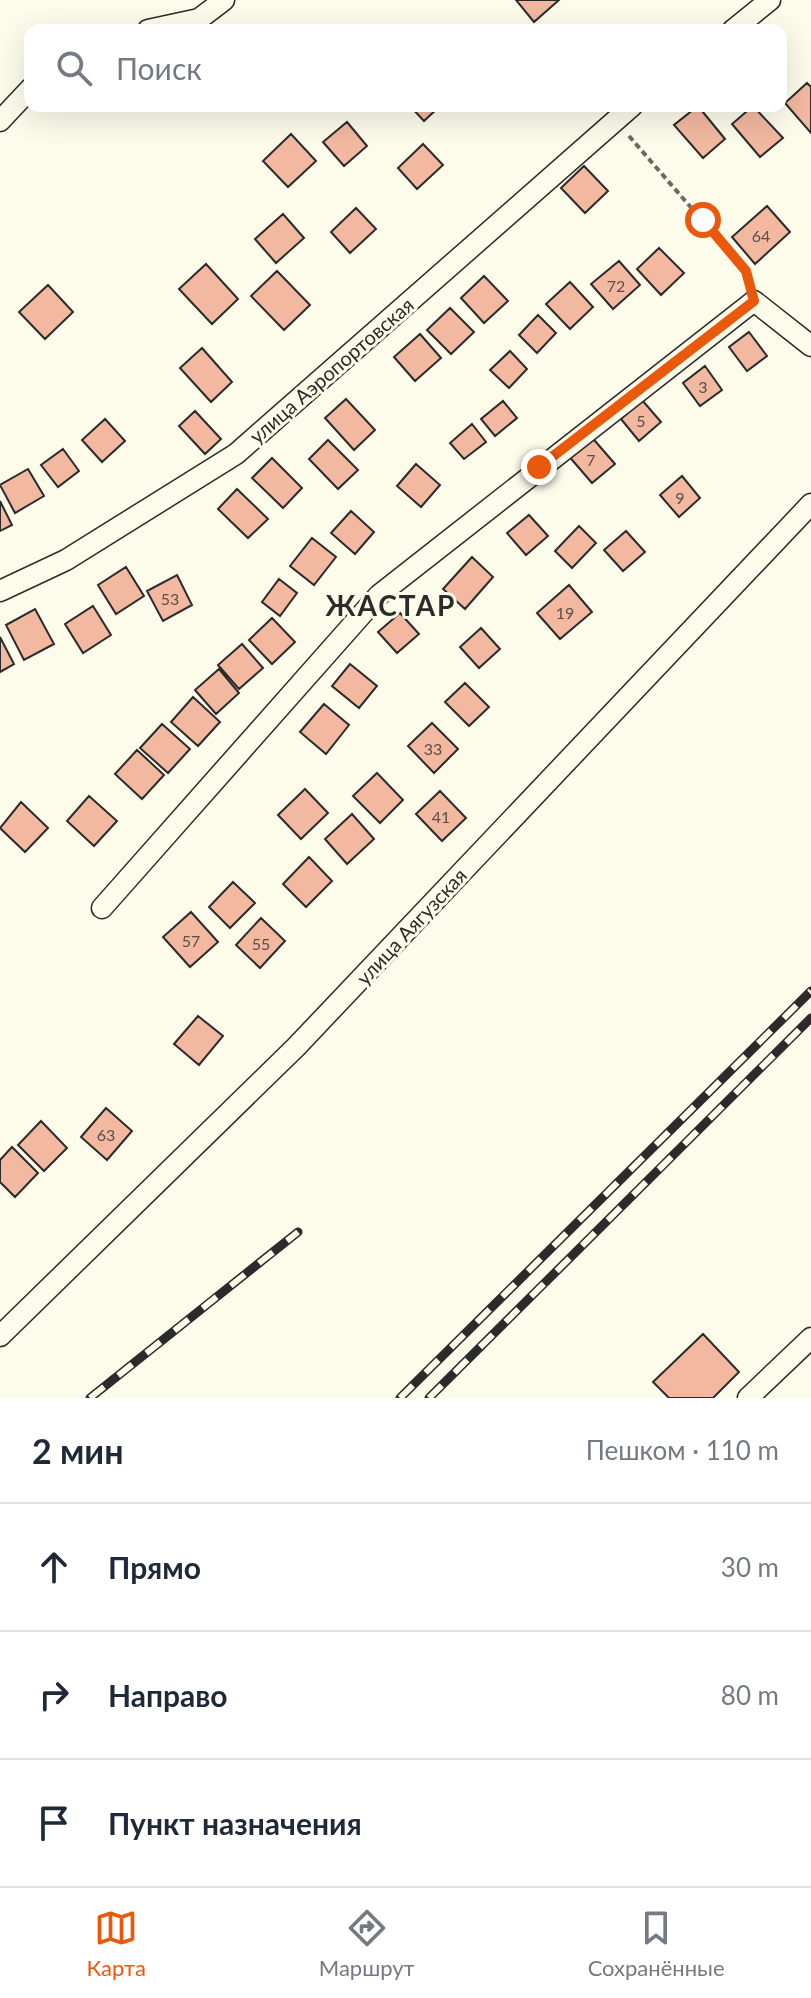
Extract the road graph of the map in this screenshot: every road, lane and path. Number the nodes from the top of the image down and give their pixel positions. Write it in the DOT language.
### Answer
graph roads {
  1 [pos="224,0"];
  2 [pos="756,4"];
  3 [pos="176,24"];
  4 [pos="738,24"];
  5 [pos="7,98"];
  6 [pos="624,112"];
  7 [pos="0,121"];
  8 [pos="754,301"];
  9 [pos="811,346"];
  10 [pos="811,504"];
  11 [pos="0,591"];
  12 [pos="102,908"];
  13 [pos="0,1336"];
  14 [pos="811,1338"];
  15 [pos="748,1398"];
  1 -- 3 [label="street"];
  2 -- 4 [label="street"];
  5 -- 7 [label="street"];
  6 -- 8 [label="path"];
  6 -- 11 [label="street, улица Аэропортовская"];
  8 -- 9 [label="street"];
  8 -- 12 [label="street"];
  10 -- 13 [label="street, улица Аягузская"];
  14 -- 15 [label="street"];
}
